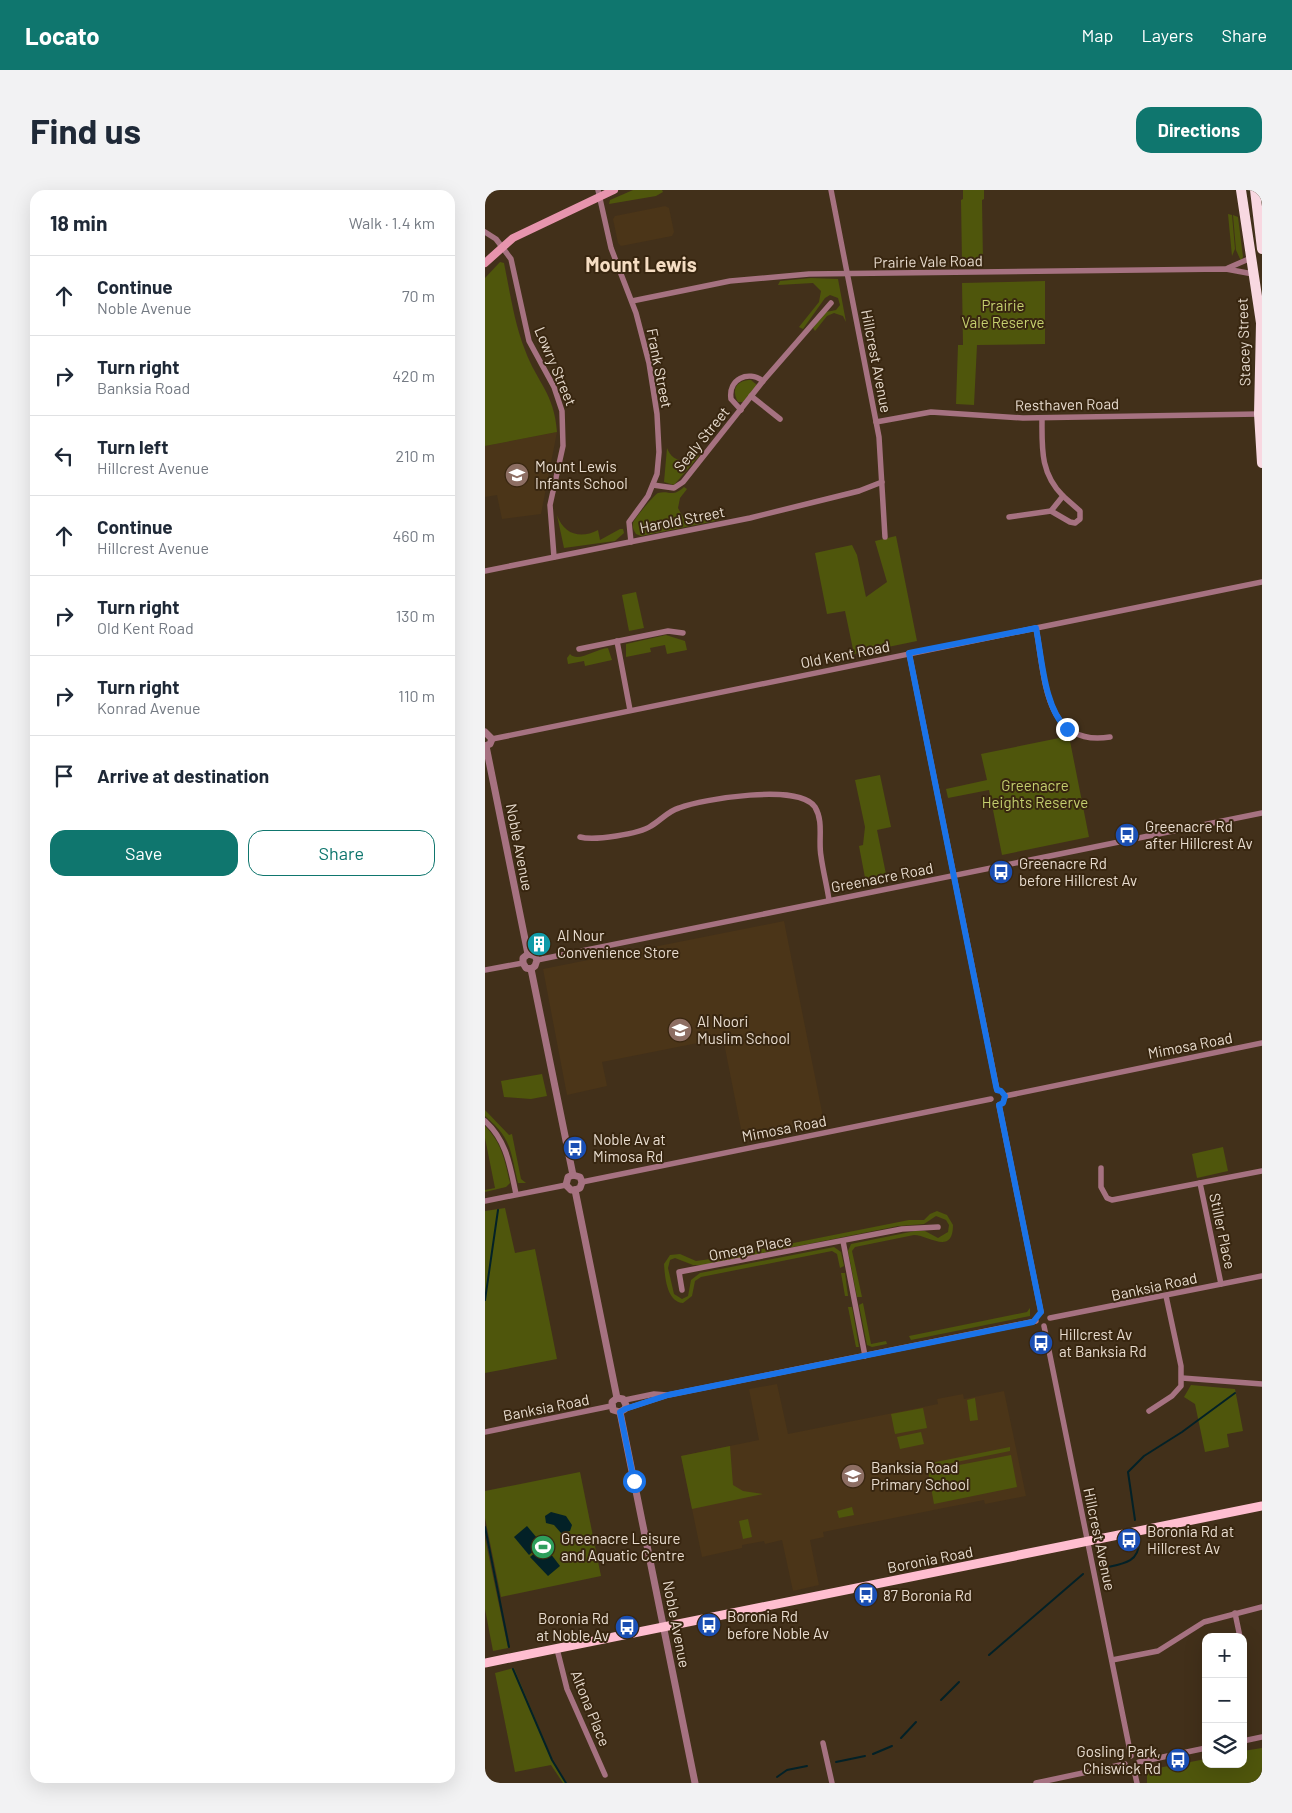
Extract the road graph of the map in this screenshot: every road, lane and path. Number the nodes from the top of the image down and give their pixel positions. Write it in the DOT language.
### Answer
graph roads {
  1 [pos="614,190"];
  2 [pos="831,190"];
  3 [pos="1241,190"];
  4 [pos="1255,190"];
  5 [pos="599,193"];
  6 [pos="485,232"];
  7 [pos="502,246"];
  8 [pos="1262,249"];
  9 [pos="1251,258"];
  10 [pos="485,263"];
  11 [pos="1226,269"];
  12 [pos="847,273"];
  13 [pos="1253,274"];
  14 [pos="632,301"];
  15 [pos="831,302"];
  16 [pos="1262,370"];
  17 [pos="763,382"];
  18 [pos="751,396"];
  19 [pos="741,410"];
  20 [pos="1259,414"];
  21 [pos="1042,418"];
  22 [pos="780,419"];
  23 [pos="876,422"];
  24 [pos="1262,463"];
  25 [pos="882,482"];
  26 [pos="653,485"];
  27 [pos="1063,496"];
  28 [pos="1051,511"];
  29 [pos="1009,518"];
  30 [pos="885,538"];
  31 [pos="631,542"];
  32 [pos="554,557"];
  33 [pos="485,572"];
  34 [pos="1262,582"];
  35 [pos="1036,628"];
  36 [pos="683,633"];
  37 [pos="617,641"];
  38 [pos="579,649"];
  39 [pos="909,653"];
  40 [pos="630,710"];
  41 [pos="485,732"];
  42 [pos="1110,737"];
  43 [pos="492,739"];
  44 [pos="486,746"];
  45 [pos="1262,813"];
  46 [pos="580,837"];
  47 [pos="953,875"];
  48 [pos="829,900"];
  49 [pos="528,954"];
  50 [pos="537,960"];
  51 [pos="523,962"];
  52 [pos="531,969"];
  53 [pos="485,970"];
  54 [pos="1262,1043"];
  55 [pos="997,1090"];
  56 [pos="1005,1096"];
  57 [pos="991,1100"];
  58 [pos="999,1105"];
  59 [pos="485,1121"];
  60 [pos="1101,1168"];
  61 [pos="1262,1171"];
  62 [pos="573,1175"];
  63 [pos="582,1182"];
  64 [pos="1200,1183"];
  65 [pos="566,1185"];
  66 [pos="575,1190"];
  67 [pos="516,1194"];
  68 [pos="485,1201"];
  69 [pos="938,1227"];
  70 [pos="843,1241"];
  71 [pos="1262,1276"];
  72 [pos="1221,1284"];
  73 [pos="682,1290"];
  74 [pos="1166,1296"];
  75 [pos="1041,1312"];
  76 [pos="1050,1318"];
  77 [pos="1036,1321"];
  78 [pos="1044,1326"];
  79 [pos="865,1356"];
  80 [pos="1182,1378"];
  81 [pos="1262,1384"];
  82 [pos="668,1395"];
  83 [pos="621,1399"];
  84 [pos="611,1406"];
  85 [pos="623,1411"];
  86 [pos="1149,1411"];
  87 [pos="485,1432"];
  88 [pos="1262,1506"];
  89 [pos="1088,1542"];
  90 [pos="1262,1607"];
  91 [pos="1235,1613"];
  92 [pos="664,1627"];
  93 [pos="1239,1633"];
  94 [pos="557,1649"];
  95 [pos="1112,1660"];
  96 [pos="485,1663"];
  97 [pos="1262,1737"];
  98 [pos="1247,1740"];
  99 [pos="823,1743"];
  100 [pos="1202,1749"];
  101 [pos="1131,1756"];
  102 [pos="1139,1762"];
  103 [pos="1125,1764"];
  104 [pos="1134,1770"];
  105 [pos="605,1775"];
  106 [pos="695,1783"];
  107 [pos="831,1783"];
  108 [pos="1036,1783"];
  109 [pos="1137,1783"];
  1 -- 5 [label="main road"];
  2 -- 12 [label="street, Hillcrest Avenue"];
  3 -- 9 [label="highway, Stacey Street"];
  4 -- 8 [label="highway"];
  5 -- 7 [label="main road"];
  5 -- 14 [label="street, Frank Street"];
  6 -- 7 [label="street"];
  7 -- 10 [label="main road"];
  7 -- 32 [label="street, Lowry Street"];
  9 -- 11 [label="street, Prairie Vale Road"];
  9 -- 13 [label="highway, Stacey Street"];
  11 -- 12 [label="street, Prairie Vale Road"];
  11 -- 13 [label="street, Prairie Vale Road"];
  12 -- 14 [label="street, Prairie Vale Road"];
  12 -- 23 [label="street, Hillcrest Avenue"];
  13 -- 16 [label="highway, Stacey Street"];
  14 -- 26 [label="street, Frank Street"];
  15 -- 17 [label="street, Sealy Street"];
  16 -- 20 [label="highway, Stacey Street"];
  17 -- 18 [label="street, Sealy Street"];
  17 -- 19 [label="street, Sealy Street"];
  18 -- 19 [label="street, Sealy Street"];
  18 -- 22 [label="street"];
  19 -- 26 [label="street, Sealy Street"];
  20 -- 21 [label="street, Resthaven Road"];
  20 -- 24 [label="highway, Stacey Street"];
  21 -- 23 [label="street, Resthaven Road"];
  21 -- 27 [label="street"];
  23 -- 25 [label="street, Hillcrest Avenue"];
  25 -- 30 [label="street, Hillcrest Avenue"];
  25 -- 31 [label="street, Harold Street"];
  26 -- 31 [label="street, Frank Street"];
  27 -- 28 [label="street"];
  27 -- 28 [label="street"];
  28 -- 29 [label="street"];
  31 -- 32 [label="street, Harold Street"];
  32 -- 33 [label="street, Harold Street"];
  34 -- 35 [label="street, Old Kent Road"];
  35 -- 39 [label="street, Old Kent Road"];
  35 -- 42 [label="street"];
  36 -- 37 [label="street"];
  37 -- 38 [label="street"];
  37 -- 40 [label="street"];
  39 -- 40 [label="street, Old Kent Road"];
  39 -- 47 [label="street"];
  40 -- 43 [label="street, Old Kent Road"];
  41 -- 43 [label="street"];
  43 -- 44 [label="street"];
  44 -- 49 [label="street, Noble Avenue"];
  45 -- 47 [label="street, Greenacre Road"];
  46 -- 48 [label="street"];
  47 -- 48 [label="street, Greenacre Road"];
  47 -- 55 [label="street"];
  48 -- 50 [label="street, Greenacre Road"];
  49 -- 50 [label="street"];
  49 -- 51 [label="street"];
  50 -- 52 [label="street"];
  51 -- 52 [label="street"];
  51 -- 53 [label="street"];
  52 -- 62 [label="street"];
  54 -- 56 [label="street, Mimosa Road"];
  55 -- 56 [label="street"];
  55 -- 57 [label="street"];
  56 -- 58 [label="street"];
  57 -- 58 [label="street"];
  57 -- 63 [label="street, Mimosa Road"];
  58 -- 75 [label="street"];
  59 -- 67 [label="street"];
  60 -- 64 [label="street, Stiller Place"];
  61 -- 64 [label="street, Stiller Place"];
  62 -- 63 [label="street"];
  62 -- 65 [label="street"];
  63 -- 66 [label="street"];
  64 -- 72 [label="street, Stiller Place"];
  65 -- 66 [label="street"];
  65 -- 67 [label="street"];
  66 -- 83 [label="street"];
  67 -- 68 [label="street"];
  69 -- 70 [label="street, Omega Place"];
  70 -- 73 [label="street, Omega Place"];
  70 -- 79 [label="street"];
  71 -- 72 [label="street, Banksia Road"];
  72 -- 74 [label="street, Banksia Road"];
  74 -- 76 [label="street, Banksia Road"];
  74 -- 80 [label="street"];
  75 -- 76 [label="street"];
  75 -- 77 [label="street"];
  76 -- 78 [label="street"];
  77 -- 78 [label="street"];
  77 -- 79 [label="street"];
  78 -- 89 [label="street, Hillcrest Avenue"];
  79 -- 82 [label="street"];
  80 -- 81 [label="street"];
  80 -- 86 [label="street"];
  82 -- 83 [label="street"];
  82 -- 85 [label="street"];
  83 -- 84 [label="street"];
  83 -- 85 [label="street, Noble Avenue"];
  84 -- 85 [label="street"];
  84 -- 87 [label="street, Banksia Road"];
  85 -- 92 [label="street, Noble Avenue"];
  88 -- 89 [label="main road, Boronia Road"];
  89 -- 92 [label="main road, Boronia Road"];
  89 -- 95 [label="street, Hillcrest Avenue"];
  90 -- 91 [label="street"];
  91 -- 93 [label="street"];
  91 -- 95 [label="street"];
  92 -- 94 [label="main road, Boronia Road"];
  92 -- 106 [label="street, Noble Avenue"];
  94 -- 96 [label="main road, Boronia Road"];
  94 -- 105 [label="street, Altona Place"];
  95 -- 101 [label="street, Hillcrest Avenue"];
  97 -- 98 [label="street"];
  99 -- 107 [label="street"];
  100 -- 102 [label="street"];
  101 -- 102 [label="street"];
  101 -- 103 [label="street"];
  102 -- 104 [label="street"];
  103 -- 104 [label="street"];
  103 -- 108 [label="street"];
  104 -- 109 [label="street"];
}
